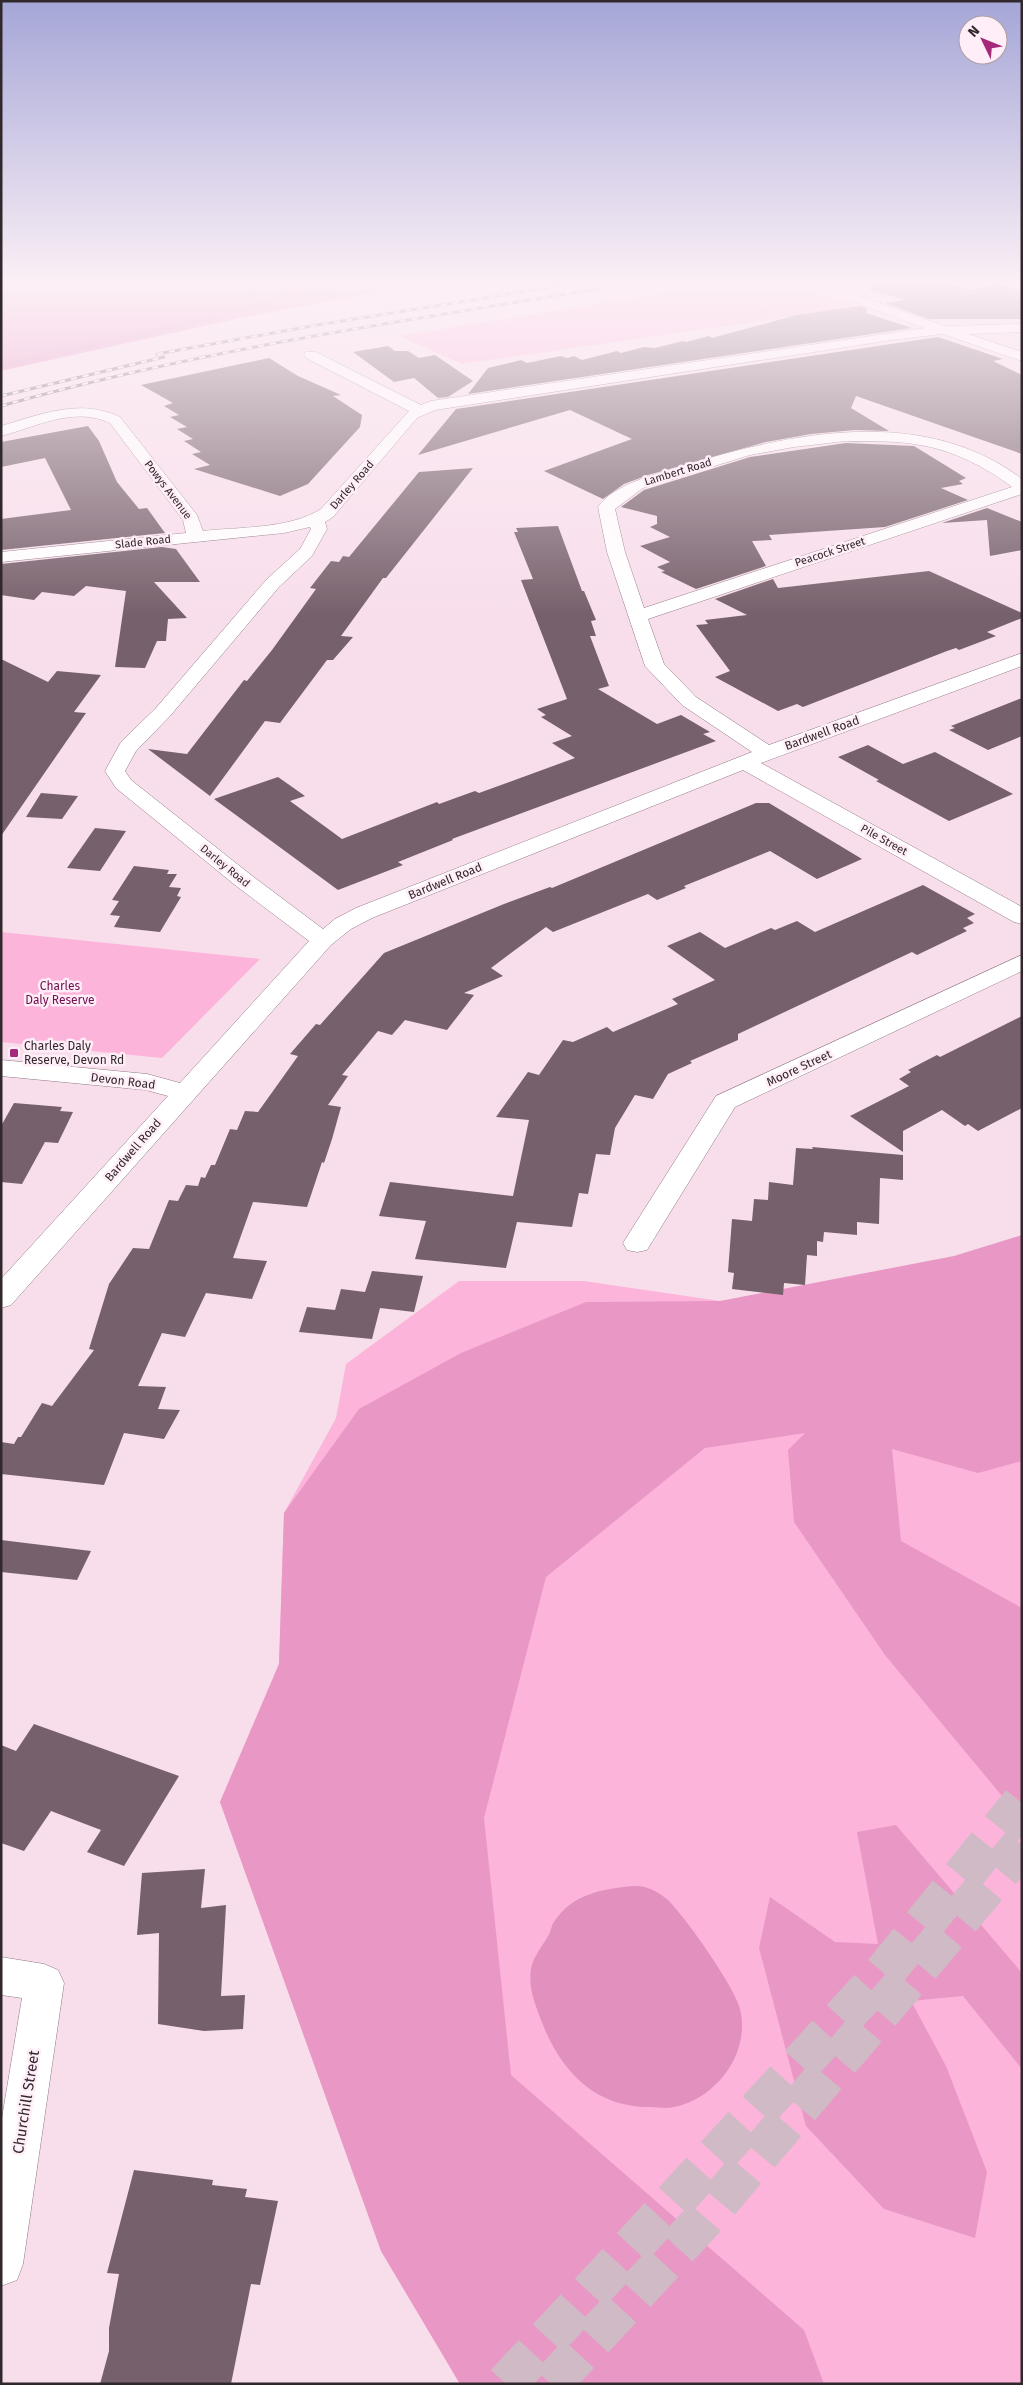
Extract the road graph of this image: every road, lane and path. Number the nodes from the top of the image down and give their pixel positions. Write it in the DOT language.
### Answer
graph roads {
  1 [pos="384,392"];
  2 [pos="530,392"];
  3 [pos="419,410"];
  4 [pos="1,431"];
  5 [pos="1022,488"];
  6 [pos="316,520"];
  7 [pos="284,528"];
  8 [pos="196,537"];
  9 [pos="1,557"];
  10 [pos="272,583"];
  11 [pos="638,616"];
  12 [pos="1022,659"];
  13 [pos="767,753"];
  14 [pos="746,762"];
  15 [pos="1022,917"];
  16 [pos="322,940"];
  17 [pos="1022,962"];
  18 [pos="1,1068"];
  19 [pos="184,1092"];
  20 [pos="637,1243"];
  21 [pos="1,1298"];
  22 [pos="1,1976"];
  23 [pos="1,2264"];
  1 -- 3 [label="street"];
  2 -- 3 [label="street"];
  3 -- 6 [label="street, Darley Road"];
  4 -- 8 [label="street, Powys Avenue"];
  5 -- 11 [label="street, Peacock Street"];
  5 -- 11 [label="street, Lambert Road"];
  6 -- 7 [label="street, Darley Road"];
  6 -- 10 [label="street, Darley Road"];
  7 -- 8 [label="street, Slade Road"];
  7 -- 10 [label="street, Darley Road"];
  8 -- 9 [label="street, Slade Road"];
  10 -- 16 [label="street, Darley Road"];
  11 -- 13 [label="street, Lambert Road"];
  12 -- 13 [label="street, Bardwell Road"];
  13 -- 14 [label="street, Bardwell Road"];
  14 -- 15 [label="street, Pile Street"];
  14 -- 16 [label="street, Bardwell Road"];
  16 -- 19 [label="street, Bardwell Road"];
  17 -- 20 [label="street, Moore Street"];
  18 -- 19 [label="street, Devon Road"];
  19 -- 21 [label="street, Bardwell Road"];
  22 -- 23 [label="street, Churchill Street"];
}
